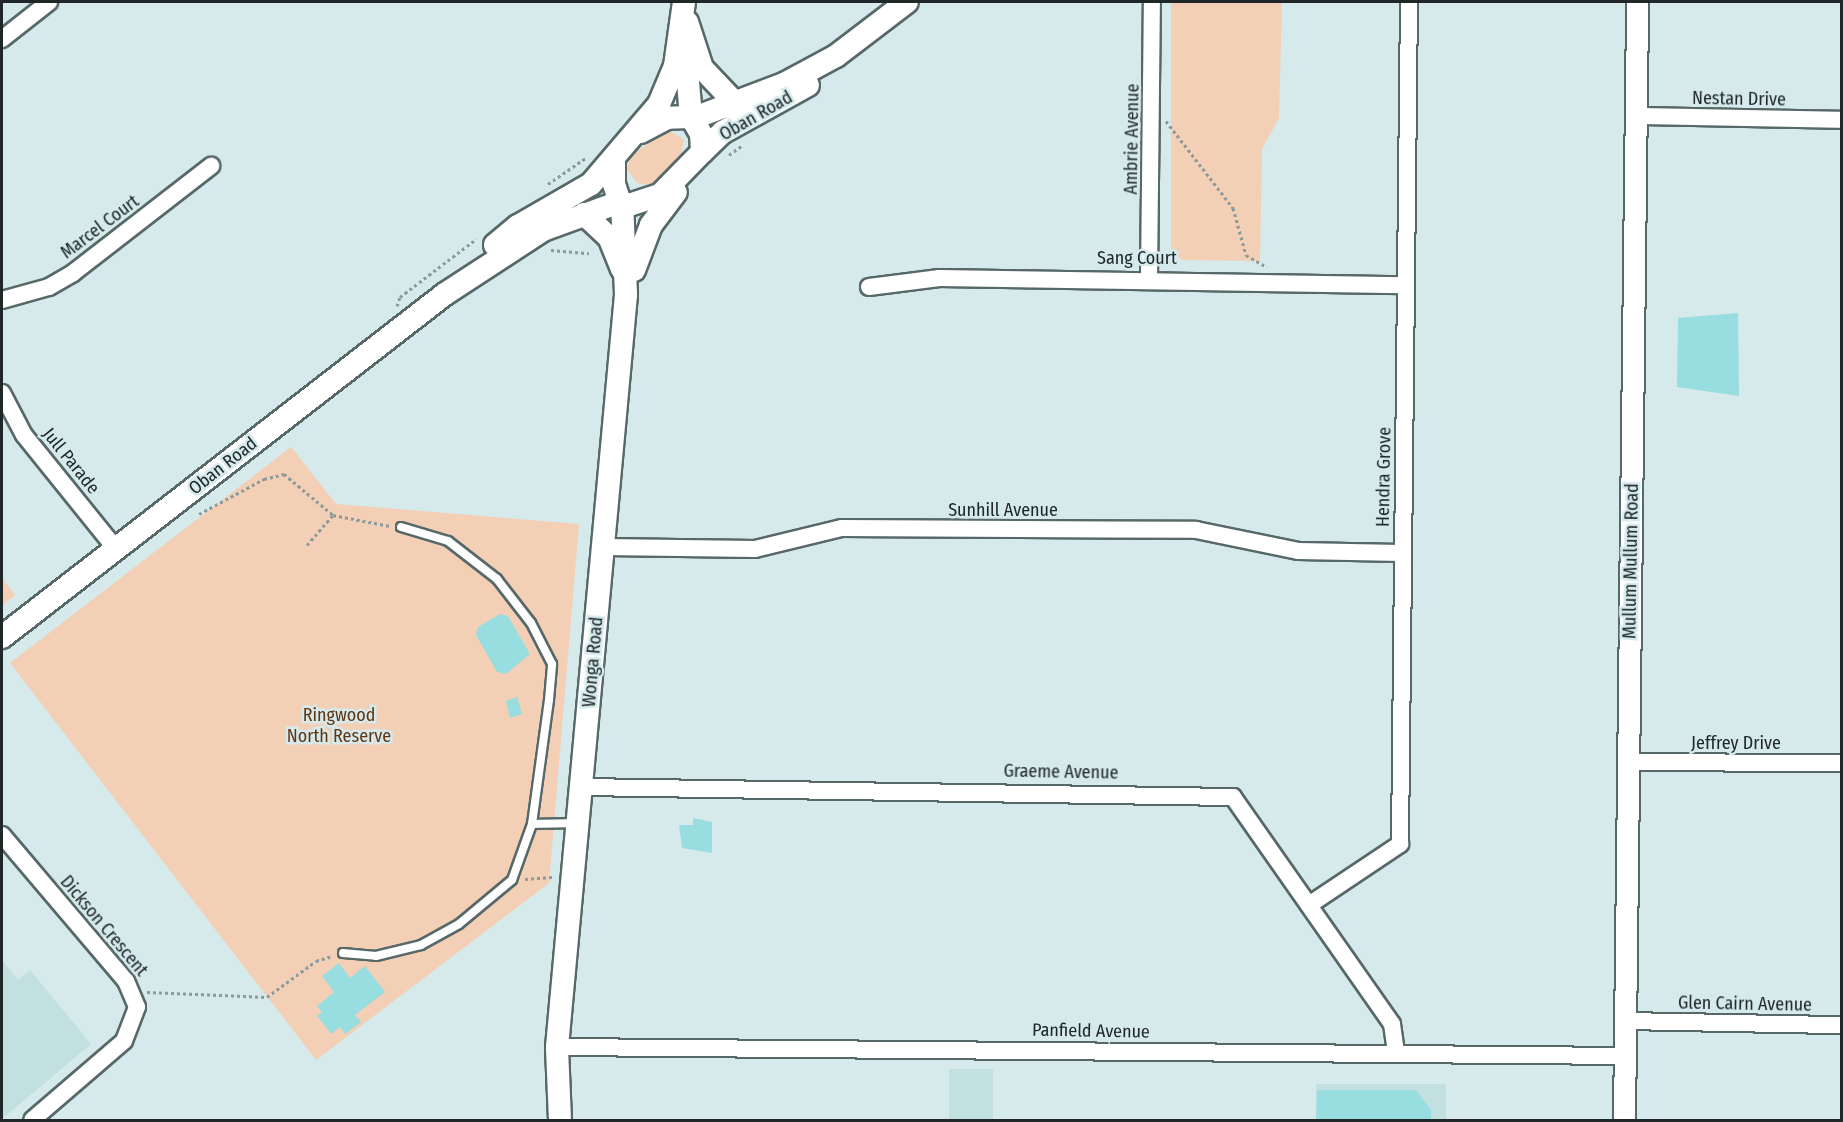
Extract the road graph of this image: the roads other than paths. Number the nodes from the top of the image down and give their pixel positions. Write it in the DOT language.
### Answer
graph roads {
  1 [pos="49,2"];
  2 [pos="907,2"];
  3 [pos="1152,2"];
  4 [pos="1409,2"];
  5 [pos="1637,2"];
  6 [pos="684,12"];
  7 [pos="2,39"];
  8 [pos="836,56"];
  9 [pos="737,105"];
  10 [pos="1636,116"];
  11 [pos="692,117"];
  12 [pos="1842,120"];
  13 [pos="701,153"];
  14 [pos="615,156"];
  15 [pos="211,166"];
  16 [pos="621,203"];
  17 [pos="584,214"];
  18 [pos="1149,278"];
  19 [pos="1406,285"];
  20 [pos="869,287"];
  21 [pos="626,290"];
  22 [pos="445,294"];
  23 [pos="2,300"];
  24 [pos="2,393"];
  25 [pos="401,527"];
  26 [pos="604,547"];
  27 [pos="116,549"];
  28 [pos="1402,553"];
  29 [pos="2,638"];
  30 [pos="1629,762"];
  31 [pos="1842,763"];
  32 [pos="581,787"];
  33 [pos="578,823"];
  34 [pos="532,824"];
  35 [pos="2,835"];
  36 [pos="1309,905"];
  37 [pos="343,953"];
  38 [pos="1625,1021"];
  39 [pos="1842,1026"];
  40 [pos="556,1047"];
  41 [pos="1396,1054"];
  42 [pos="1625,1056"];
  43 [pos="32,1120"];
  44 [pos="560,1120"];
  45 [pos="1624,1120"];
  1 -- 7 [label="street"];
  2 -- 8 [label="main road, Oban Road"];
  3 -- 18 [label="street, Ambrie Avenue"];
  4 -- 19 [label="street, Hendra Grove"];
  5 -- 10 [label="street, Mullum Mullum Road"];
  6 -- 9 [label="main road"];
  6 -- 11 [label="main road"];
  6 -- 14 [label="main road"];
  8 -- 9 [label="main road, Oban Road"];
  8 -- 13 [label="main road, Oban Road"];
  9 -- 11 [label="main road, Oban Road"];
  10 -- 12 [label="street, Nestan Drive"];
  10 -- 30 [label="street, Mullum Mullum Road"];
  11 -- 13 [label="main road"];
  11 -- 14 [label="main road, Oban Road"];
  13 -- 16 [label="main road, Oban Road"];
  13 -- 21 [label="main road"];
  14 -- 16 [label="main road, Wonga Road"];
  14 -- 22 [label="main road, Oban Road"];
  15 -- 23 [label="street, Marcel Court"];
  16 -- 17 [label="main road, Oban Road"];
  16 -- 21 [label="main road, Wonga Road"];
  17 -- 21 [label="main road"];
  17 -- 22 [label="main road, Oban Road"];
  18 -- 19 [label="street, Sang Court"];
  18 -- 20 [label="street, Sang Court"];
  19 -- 28 [label="street, Hendra Grove"];
  21 -- 26 [label="main road, Wonga Road"];
  22 -- 27 [label="main road, Oban Road"];
  24 -- 27 [label="street, Jull Parade"];
  25 -- 34 [label="lane"];
  26 -- 28 [label="street, Sunhill Avenue"];
  26 -- 32 [label="main road, Wonga Road"];
  27 -- 29 [label="main road, Oban Road"];
  28 -- 36 [label="street, Hendra Grove"];
  30 -- 31 [label="street, Jeffrey Drive"];
  30 -- 38 [label="street, Mullum Mullum Road"];
  32 -- 33 [label="main road, Wonga Road"];
  32 -- 36 [label="street, Graeme Avenue"];
  33 -- 34 [label="lane"];
  33 -- 40 [label="main road, Wonga Road"];
  34 -- 37 [label="lane"];
  35 -- 43 [label="street, Dickson Crescent"];
  36 -- 41 [label="street, Graeme Avenue"];
  38 -- 39 [label="street, Glen Cairn Avenue"];
  38 -- 42 [label="street, Mullum Mullum Road"];
  40 -- 41 [label="street, Panfield Avenue"];
  40 -- 44 [label="main road, Wonga Road"];
  41 -- 42 [label="street, Panfield Avenue"];
  42 -- 45 [label="street, Mullum Mullum Road"];
}
